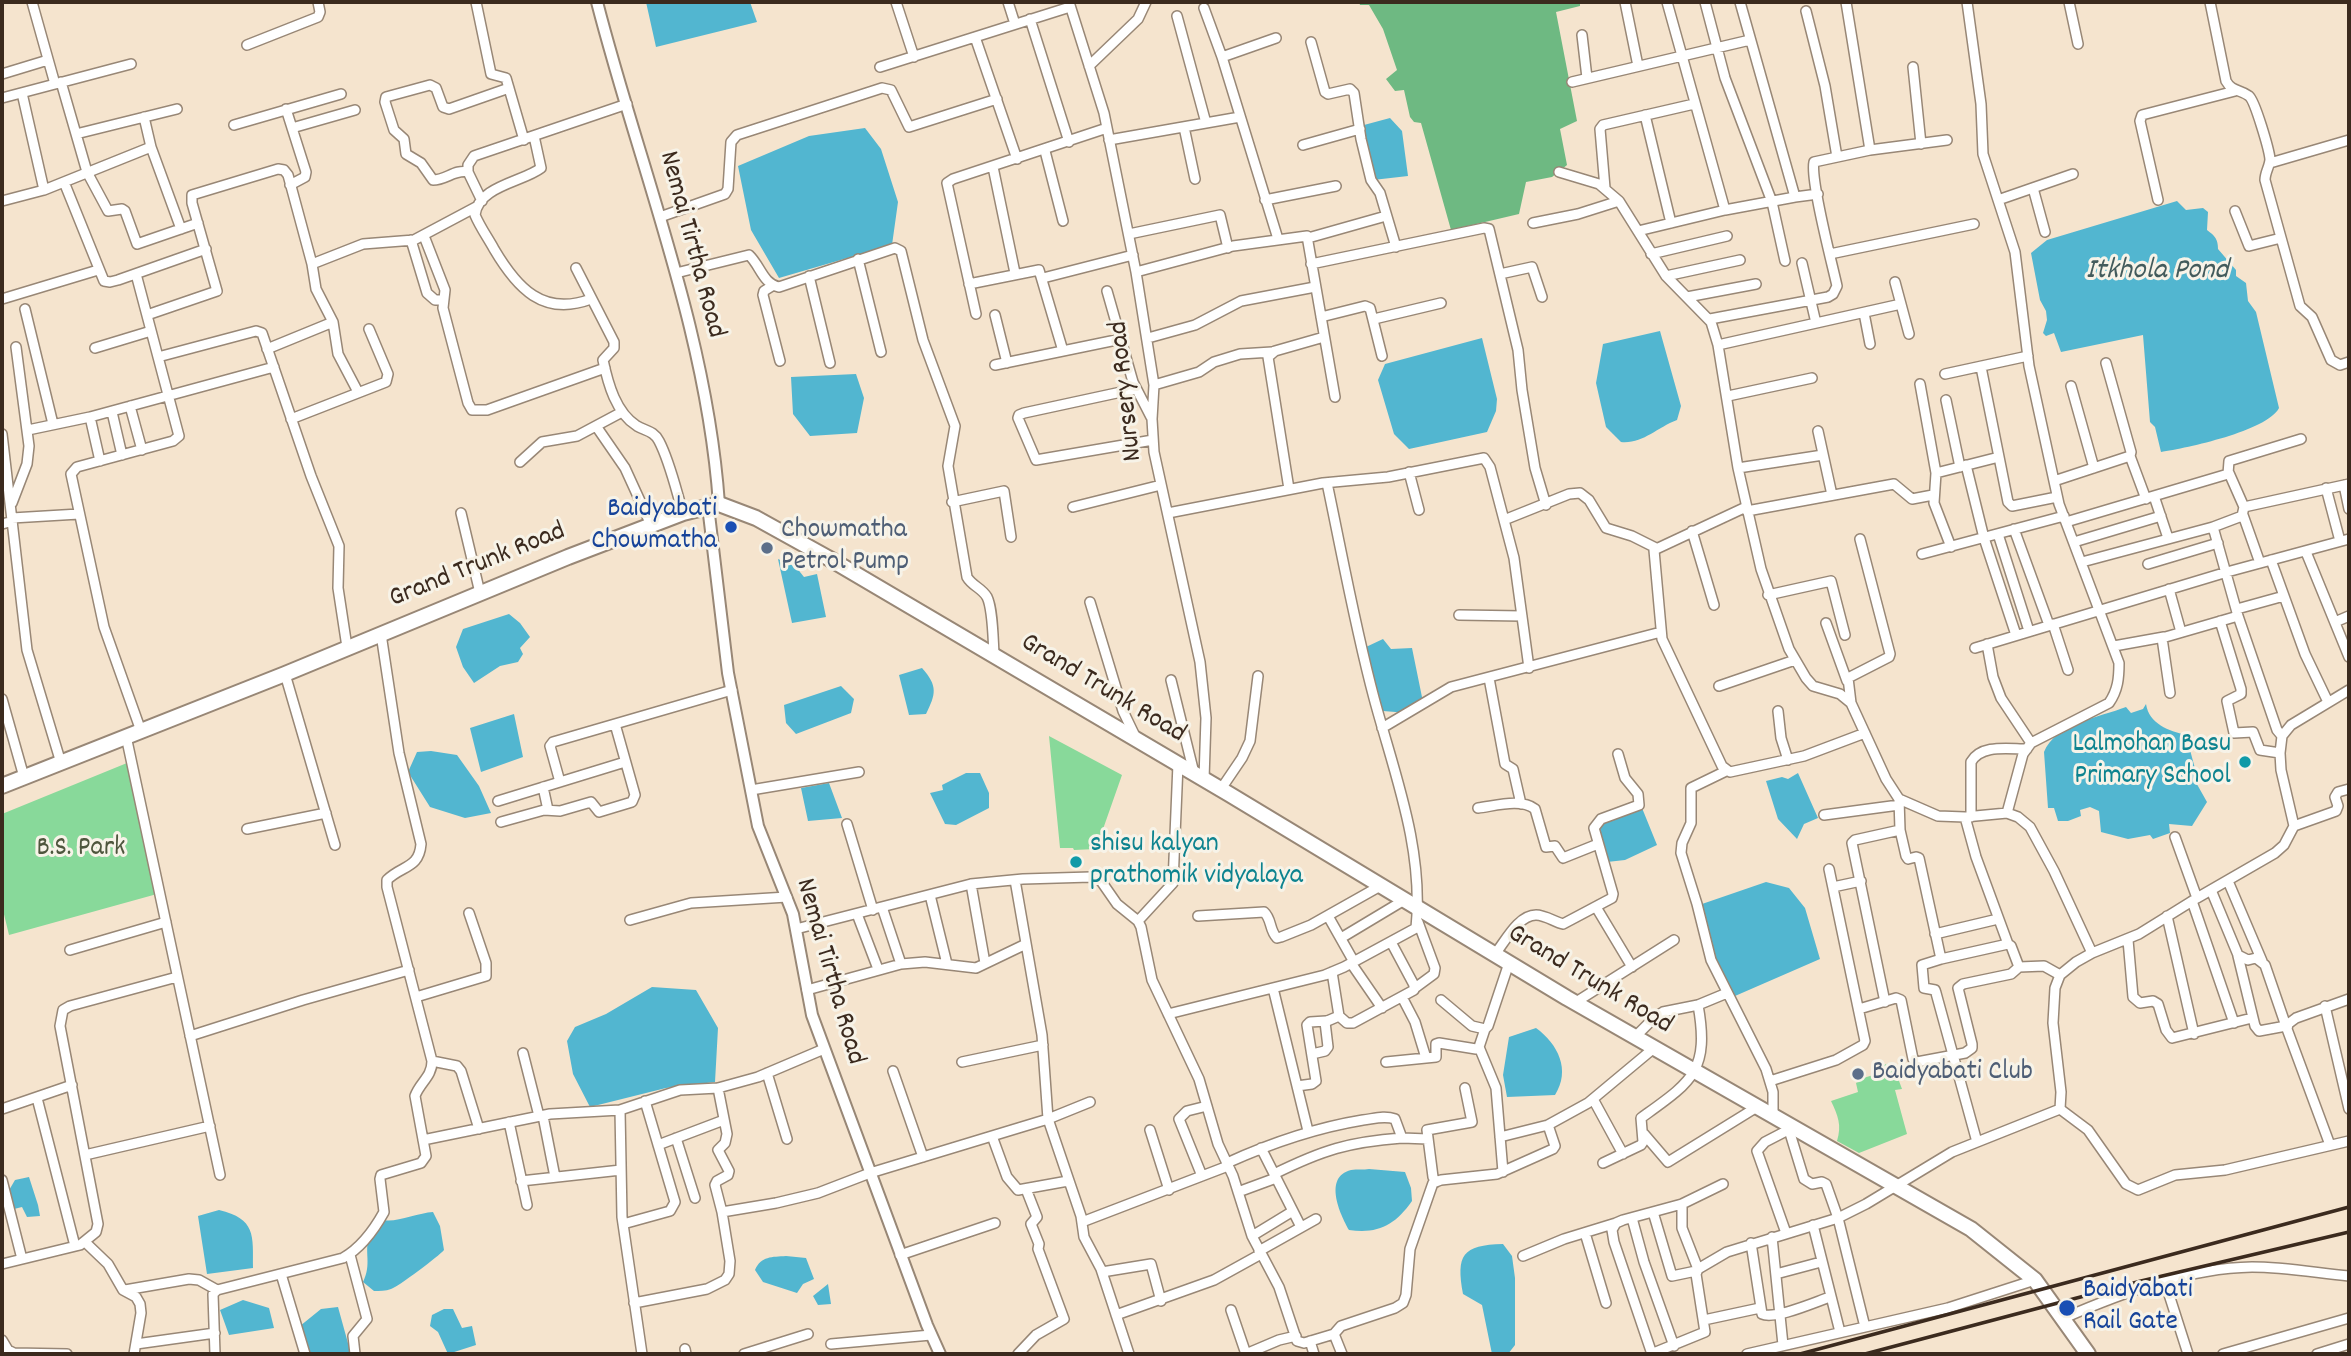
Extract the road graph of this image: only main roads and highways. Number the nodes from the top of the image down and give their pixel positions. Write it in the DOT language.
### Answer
graph roads {
  1 [pos="2,786"];
  2 [pos="2088,1354"];
  1 -- 2 [label="main road, Grand Trunk Road"];
}
